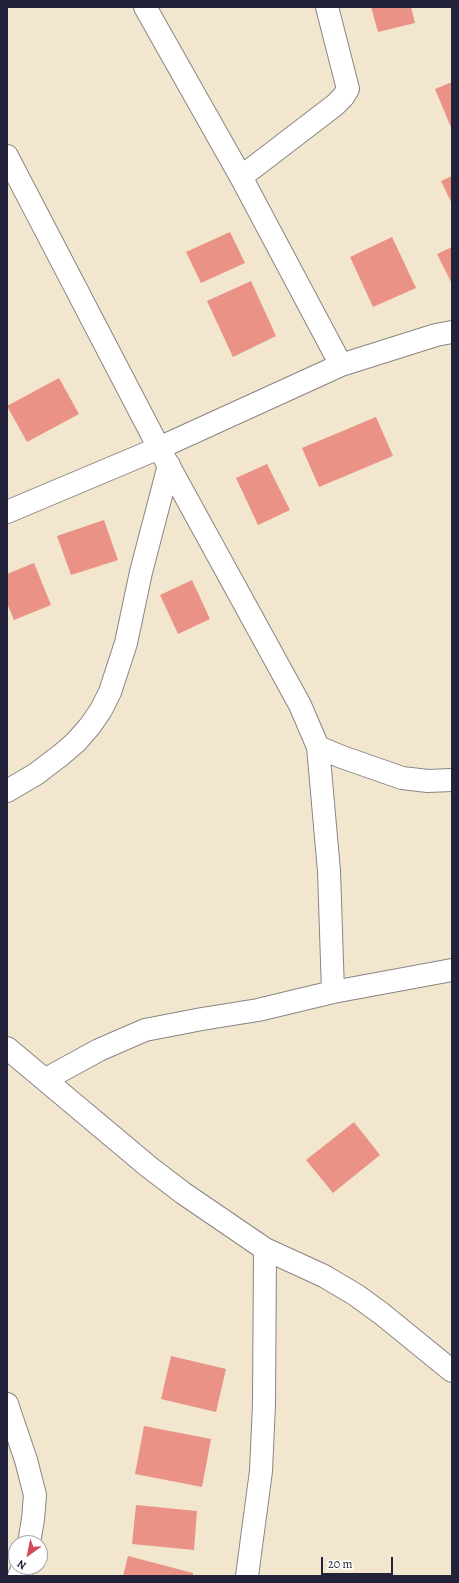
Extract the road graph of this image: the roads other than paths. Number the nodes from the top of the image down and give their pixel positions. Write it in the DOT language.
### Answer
graph roads {
  1 [pos="145,7"];
  2 [pos="327,7"];
  3 [pos="7,156"];
  4 [pos="241,176"];
  5 [pos="452,332"];
  6 [pos="341,365"];
  7 [pos="164,457"];
  8 [pos="7,512"];
  9 [pos="318,747"];
  10 [pos="452,780"];
  11 [pos="7,791"];
  12 [pos="452,970"];
  13 [pos="333,992"];
  14 [pos="7,1048"];
  15 [pos="46,1079"];
  16 [pos="265,1249"];
  17 [pos="452,1371"];
  18 [pos="7,1404"];
  19 [pos="31,1535"];
  20 [pos="247,1576"];
  1 -- 4 [label="street"];
  2 -- 4 [label="street"];
  3 -- 7 [label="street"];
  4 -- 6 [label="street"];
  5 -- 6 [label="street"];
  6 -- 7 [label="street"];
  7 -- 8 [label="street"];
  7 -- 9 [label="street"];
  7 -- 11 [label="street"];
  9 -- 10 [label="street"];
  9 -- 13 [label="street"];
  12 -- 13 [label="street"];
  13 -- 15 [label="street"];
  14 -- 15 [label="street"];
  15 -- 16 [label="street"];
  16 -- 17 [label="street"];
  16 -- 20 [label="street"];
  18 -- 19 [label="street"];
}
